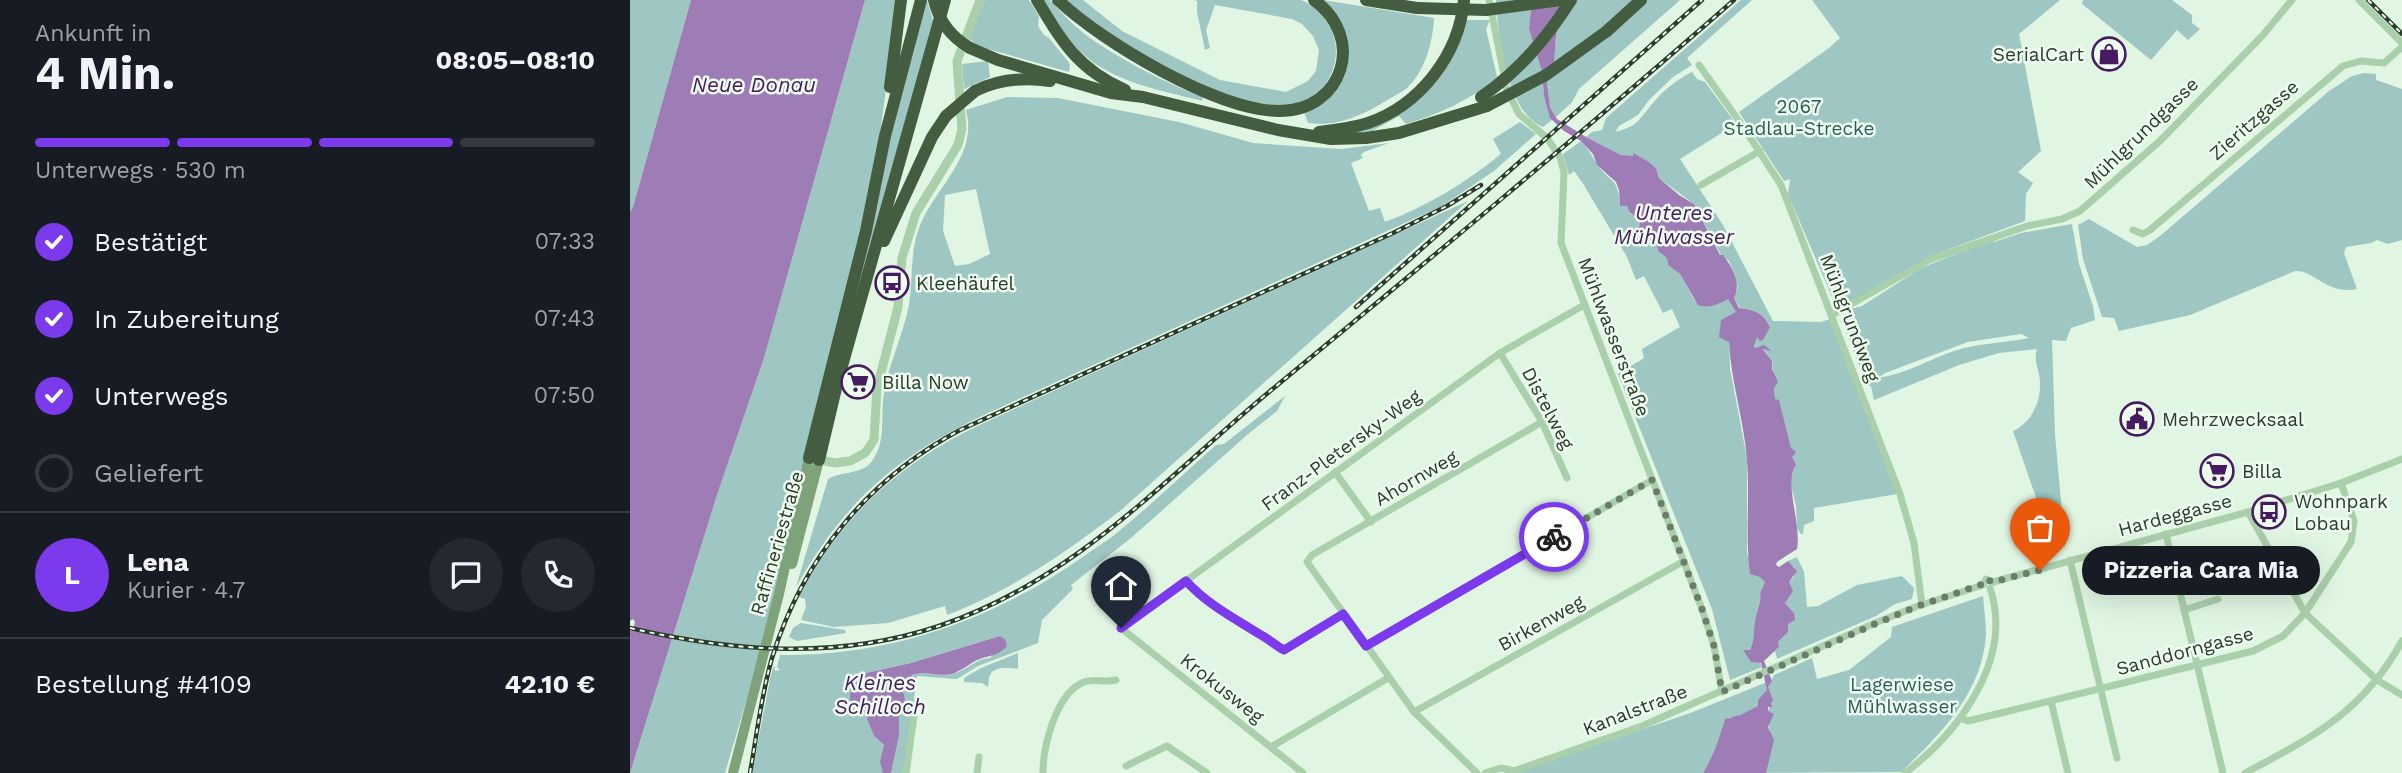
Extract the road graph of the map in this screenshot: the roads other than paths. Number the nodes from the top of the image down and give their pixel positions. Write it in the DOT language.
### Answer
graph roads {
  1 [pos="921,0"];
  2 [pos="934,0"];
  3 [pos="945,0"];
  4 [pos="980,0"];
  5 [pos="1037,0"];
  6 [pos="1058,0"];
  7 [pos="1314,0"];
  8 [pos="1366,0"];
  9 [pos="1464,0"];
  10 [pos="1489,0"];
  11 [pos="1513,0"];
  12 [pos="1561,0"];
  13 [pos="1571,0"];
  14 [pos="1641,0"];
  15 [pos="2292,0"];
  16 [pos="2359,0"];
  17 [pos="1419,4"];
  18 [pos="901,7"];
  19 [pos="2402,45"];
  20 [pos="1699,65"];
  21 [pos="1081,85"];
  22 [pos="1143,97"];
  23 [pos="1484,102"];
  24 [pos="1305,135"];
  25 [pos="885,136"];
  26 [pos="1760,151"];
  27 [pos="1701,185"];
  28 [pos="2133,230"];
  29 [pos="863,290"];
  30 [pos="1584,305"];
  31 [pos="1832,315"];
  32 [pos="1500,353"];
  33 [pos="1542,422"];
  34 [pos="814,459"];
  35 [pos="2402,459"];
  36 [pos="1335,472"];
  37 [pos="1567,478"];
  38 [pos="1652,480"];
  39 [pos="2341,483"];
  40 [pos="2248,512"];
  41 [pos="1371,522"];
  42 [pos="2166,534"];
  43 [pos="2070,560"];
  44 [pos="1684,561"];
  45 [pos="1186,581"];
  46 [pos="1989,585"];
  47 [pos="2218,599"];
  48 [pos="1922,605"];
  49 [pos="2184,610"];
  50 [pos="2305,613"];
  51 [pos="1343,614"];
  52 [pos="1121,628"];
  53 [pos="2402,641"];
  54 [pos="1366,646"];
  55 [pos="2197,666"];
  56 [pos="1388,678"];
  57 [pos="1116,680"];
  58 [pos="2376,680"];
  59 [pos="2101,689"];
  60 [pos="1722,692"];
  61 [pos="2402,695"];
  62 [pos="2051,701"];
  63 [pos="916,702"];
  64 [pos="1414,712"];
  65 [pos="1961,718"];
  66 [pos="1271,747"];
  67 [pos="979,757"];
  68 [pos="2117,758"];
  69 [pos="1126,766"];
  70 [pos="1509,772"];
  71 [pos="733,773"];
  72 [pos="906,773"];
  73 [pos="977,773"];
  74 [pos="1043,773"];
  75 [pos="1207,773"];
  76 [pos="1303,773"];
  77 [pos="1477,773"];
  78 [pos="1485,773"];
  79 [pos="1905,773"];
  80 [pos="2068,773"];
  81 [pos="2223,773"];
  82 [pos="2245,773"];
  1 -- 25 [label="highway"];
  2 -- 21 [label="highway, bridge"];
  3 -- 29 [label="highway"];
  4 -- 34 [label="street"];
  5 -- 22 [label="highway"];
  6 -- 7 [label="highway"];
  8 -- 17 [label="highway"];
  9 -- 24 [label="highway"];
  10 -- 30 [label="street, Mühlwasserstraße"];
  11 -- 17 [label="highway"];
  12 -- 17 [label="highway, bridge"];
  13 -- 23 [label="highway, bridge"];
  14 -- 23 [label="highway, bridge"];
  15 -- 31 [label="street, Mühlgrundgasse"];
  16 -- 19 [label="street, Zieritzgasse"];
  18 -- 25 [label="highway"];
  19 -- 28 [label="street, Zieritzgasse"];
  20 -- 26 [label="street, Mühlgrundweg"];
  21 -- 22 [label="highway"];
  21 -- 29 [label="highway, bridge"];
  22 -- 24 [label="highway"];
  23 -- 24 [label="highway"];
  25 -- 34 [label="highway"];
  26 -- 27 [label="street"];
  26 -- 31 [label="street, Mühlgrundweg"];
  29 -- 34 [label="highway"];
  30 -- 32 [label="street, Franz-Pletersky-Weg"];
  30 -- 38 [label="street, Mühlwasserstraße"];
  31 -- 48 [label="street, Mühlgrundweg"];
  32 -- 33 [label="street, Distelweg"];
  32 -- 36 [label="street, Franz-Pletersky-Weg"];
  33 -- 37 [label="street, Distelweg"];
  33 -- 41 [label="street, Ahornweg"];
  34 -- 71 [label="main road, Raffineriestraße"];
  35 -- 39 [label="street, Hardeggasse"];
  36 -- 41 [label="street"];
  36 -- 45 [label="street, Franz-Pletersky-Weg"];
  38 -- 44 [label="street, Mühlwasserstraße"];
  38 -- 54 [label="street"];
  39 -- 40 [label="street, Hardeggasse"];
  39 -- 50 [label="street, Sanddorngasse"];
  40 -- 42 [label="street, Hardeggasse"];
  40 -- 50 [label="street"];
  41 -- 51 [label="street, Ahornweg"];
  42 -- 43 [label="street, Hardeggasse"];
  42 -- 49 [label="street"];
  43 -- 46 [label="street, Hardeggasse"];
  43 -- 59 [label="street"];
  44 -- 60 [label="street, Mühlwasserstraße"];
  44 -- 64 [label="street, Birkenweg"];
  45 -- 51 [label="street"];
  45 -- 52 [label="street, Franz-Pletersky-Weg"];
  46 -- 48 [label="street, Hardeggasse"];
  46 -- 65 [label="street"];
  47 -- 49 [label="street"];
  48 -- 60 [label="street, Kanalstraße"];
  49 -- 55 [label="street"];
  50 -- 55 [label="street, Sanddorngasse"];
  50 -- 58 [label="street"];
  51 -- 54 [label="street"];
  52 -- 66 [label="street, Krokusweg"];
  53 -- 58 [label="street"];
  54 -- 56 [label="street"];
  55 -- 59 [label="street, Sanddorngasse"];
  55 -- 81 [label="street"];
  56 -- 64 [label="street"];
  56 -- 66 [label="street"];
  57 -- 74 [label="street"];
  58 -- 61 [label="street"];
  58 -- 82 [label="street"];
  59 -- 62 [label="street, Sanddorngasse"];
  59 -- 68 [label="street"];
  60 -- 70 [label="street, Kanalstraße"];
  62 -- 65 [label="street, Sanddorngasse"];
  62 -- 80 [label="street"];
  63 -- 72 [label="street"];
  64 -- 77 [label="street"];
  65 -- 79 [label="street"];
  66 -- 76 [label="street, Krokusweg"];
  67 -- 73 [label="street"];
  69 -- 75 [label="street"];
  70 -- 78 [label="street, Kanalstraße"];
}
